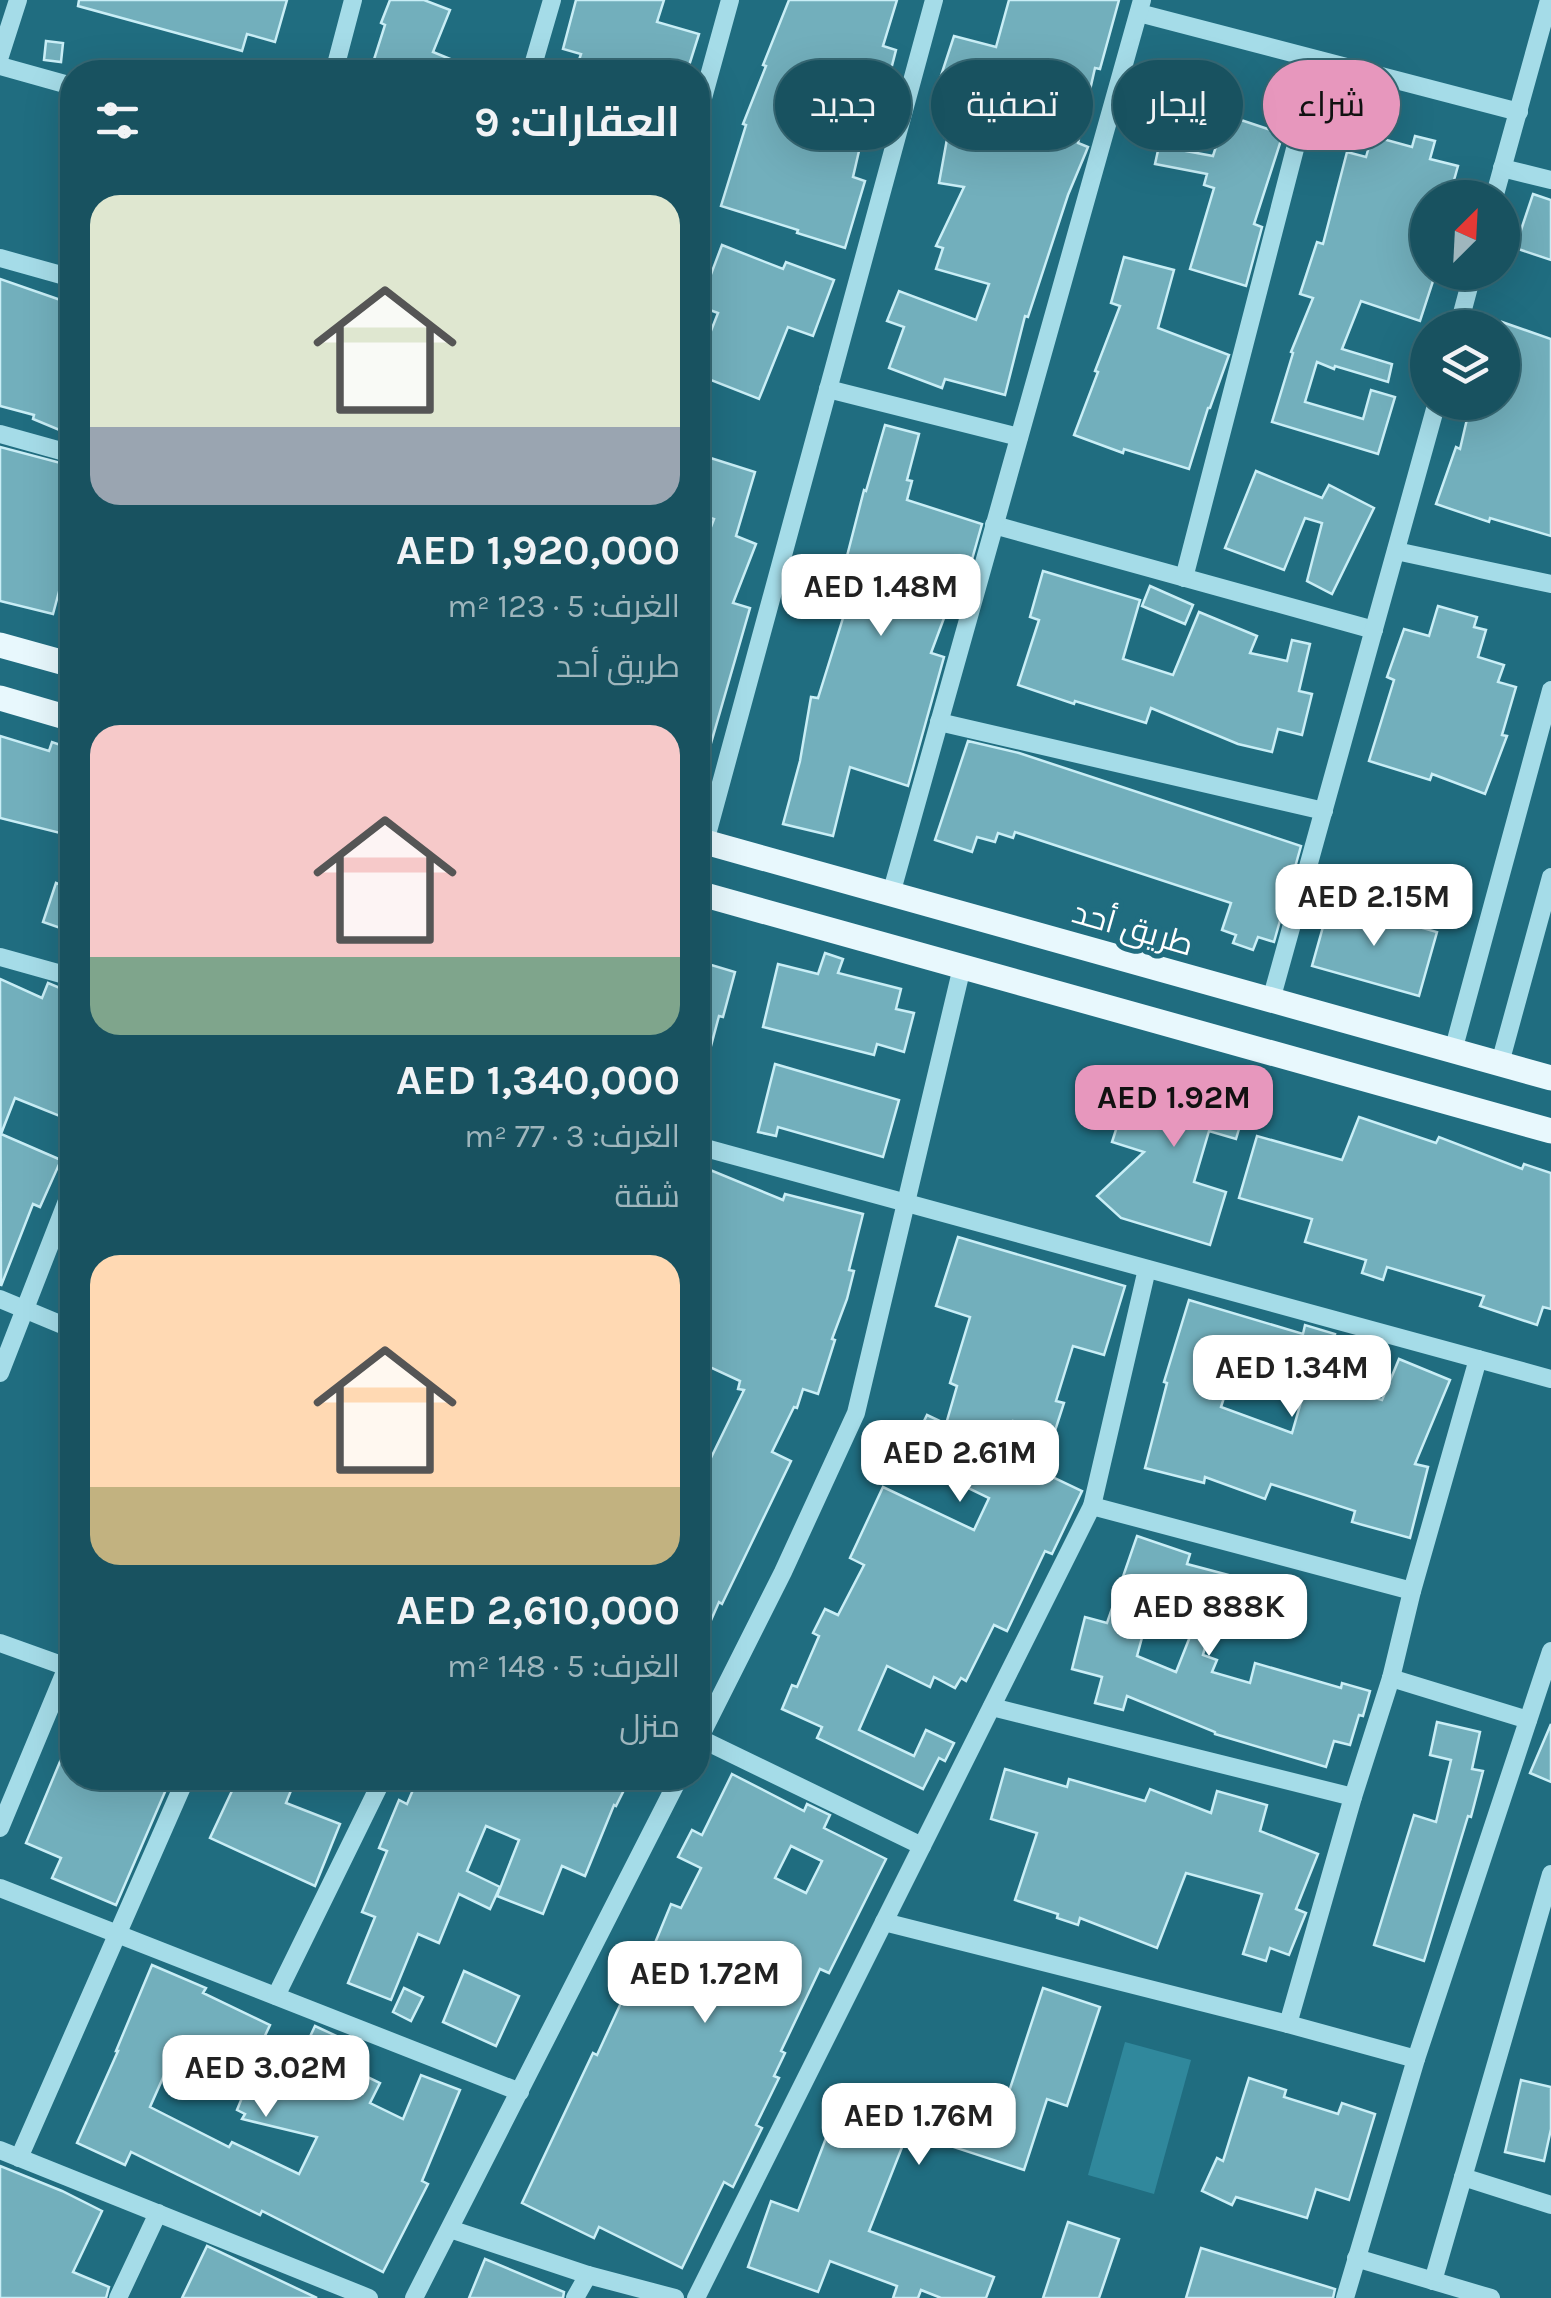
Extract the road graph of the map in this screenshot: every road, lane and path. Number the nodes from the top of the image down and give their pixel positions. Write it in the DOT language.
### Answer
graph roads {
  1 [pos="18,0"];
  2 [pos="353,0"];
  3 [pos="552,0"];
  4 [pos="730,0"];
  5 [pos="934,0"];
  6 [pos="1549,0"];
  7 [pos="1140,6"];
  8 [pos="1546,34"];
  9 [pos="0,56"];
  10 [pos="337,60"];
  11 [pos="534,60"];
  12 [pos="1318,60"];
  13 [pos="0,66"];
  14 [pos="710,72"];
  15 [pos="1400,81"];
  16 [pos="60,83"];
  17 [pos="1519,112"];
  18 [pos="1295,150"];
  19 [pos="1502,168"];
  20 [pos="1499,180"];
  21 [pos="1551,180"];
  22 [pos="0,258"];
  23 [pos="60,275"];
  24 [pos="828,389"];
  25 [pos="1432,420"];
  26 [pos="0,434"];
  27 [pos="1019,436"];
  28 [pos="60,451"];
  29 [pos="994,526"];
  30 [pos="1396,551"];
  31 [pos="1184,578"];
  32 [pos="1551,584"];
  33 [pos="1374,630"];
  34 [pos="0,645"];
  35 [pos="60,662"];
  36 [pos="1551,690"];
  37 [pos="0,698"];
  38 [pos="60,715"];
  39 [pos="939,722"];
  40 [pos="710,809"];
  41 [pos="1324,811"];
  42 [pos="710,844"];
  43 [pos="1551,877"];
  44 [pos="891,894"];
  45 [pos="710,896"];
  46 [pos="0,957"];
  47 [pos="962,967"];
  48 [pos="60,974"];
  49 [pos="1271,1000"];
  50 [pos="1453,1051"];
  51 [pos="1500,1064"];
  52 [pos="1551,1078"];
  53 [pos="1551,1131"];
  54 [pos="710,1149"];
  55 [pos="906,1203"];
  56 [pos="60,1218"];
  57 [pos="1147,1269"];
  58 [pos="0,1299"];
  59 [pos="24,1310"];
  60 [pos="60,1324"];
  61 [pos="1478,1359"];
  62 [pos="0,1373"];
  63 [pos="1551,1379"];
  64 [pos="1092,1506"];
  65 [pos="1412,1591"];
  66 [pos="0,1643"];
  67 [pos="1551,1651"];
  68 [pos="60,1658"];
  69 [pos="1391,1678"];
  70 [pos="60,1685"];
  71 [pos="992,1707"];
  72 [pos="710,1716"];
  73 [pos="1528,1720"];
  74 [pos="710,1746"];
  75 [pos="181,1790"];
  76 [pos="377,1790"];
  77 [pos="673,1790"];
  78 [pos="1353,1796"];
  79 [pos="0,1828"];
  80 [pos="922,1846"];
  81 [pos="1551,1874"];
  82 [pos="0,1888"];
  83 [pos="884,1922"];
  84 [pos="118,1934"];
  85 [pos="276,1996"];
  86 [pos="1288,2024"];
  87 [pos="1416,2059"];
  88 [pos="520,2092"];
  89 [pos="0,2150"];
  90 [pos="19,2158"];
  91 [pos="1463,2177"];
  92 [pos="1551,2205"];
  93 [pos="158,2213"];
  94 [pos="450,2229"];
  95 [pos="1356,2258"];
  96 [pos="588,2275"];
  97 [pos="1433,2281"];
  98 [pos="118,2298"];
  99 [pos="370,2298"];
  100 [pos="414,2298"];
  101 [pos="575,2298"];
  102 [pos="675,2298"];
  103 [pos="696,2298"];
  104 [pos="1346,2298"];
  105 [pos="1491,2298"];
  1 -- 9 [label="street"];
  2 -- 10 [label="street"];
  3 -- 11 [label="street"];
  4 -- 14 [label="street"];
  5 -- 24 [label="street"];
  6 -- 8 [label="street"];
  7 -- 12 [label="street"];
  7 -- 27 [label="street"];
  8 -- 17 [label="street"];
  13 -- 16 [label="street"];
  15 -- 17 [label="street"];
  17 -- 19 [label="street"];
  18 -- 31 [label="street"];
  19 -- 20 [label="street"];
  19 -- 21 [label="street"];
  22 -- 23 [label="street"];
  24 -- 27 [label="street"];
  24 -- 40 [label="street"];
  25 -- 30 [label="street"];
  26 -- 28 [label="street"];
  27 -- 29 [label="street"];
  29 -- 31 [label="street"];
  29 -- 39 [label="street"];
  30 -- 32 [label="street"];
  30 -- 33 [label="street"];
  31 -- 33 [label="street"];
  33 -- 41 [label="street"];
  34 -- 35 [label="main road"];
  36 -- 50 [label="street"];
  37 -- 38 [label="main road"];
  39 -- 41 [label="street"];
  39 -- 44 [label="street"];
  41 -- 49 [label="street"];
  42 -- 44 [label="main road, طريق أحد"];
  43 -- 51 [label="street"];
  44 -- 49 [label="main road, طريق أحد"];
  45 -- 47 [label="main road"];
  46 -- 48 [label="street"];
  47 -- 53 [label="main road"];
  47 -- 55 [label="street"];
  49 -- 50 [label="main road, طريق أحد"];
  50 -- 51 [label="main road, طريق أحد"];
  51 -- 52 [label="main road, طريق أحد"];
  54 -- 55 [label="street"];
  55 -- 57 [label="street"];
  55 -- 72 [label="street"];
  56 -- 59 [label="street"];
  57 -- 61 [label="street"];
  57 -- 64 [label="street"];
  58 -- 59 [label="street"];
  59 -- 60 [label="street"];
  59 -- 62 [label="street"];
  61 -- 63 [label="street"];
  61 -- 65 [label="street"];
  64 -- 65 [label="street"];
  64 -- 71 [label="street"];
  65 -- 69 [label="street"];
  66 -- 68 [label="street"];
  67 -- 73 [label="street"];
  69 -- 73 [label="street"];
  69 -- 78 [label="street"];
  70 -- 79 [label="street"];
  71 -- 78 [label="street"];
  71 -- 80 [label="street"];
  73 -- 87 [label="street"];
  74 -- 80 [label="street"];
  75 -- 84 [label="street"];
  76 -- 85 [label="street"];
  77 -- 88 [label="street"];
  78 -- 86 [label="street"];
  80 -- 83 [label="street"];
  81 -- 91 [label="street"];
  82 -- 84 [label="street"];
  83 -- 86 [label="street"];
  83 -- 103 [label="street"];
  84 -- 85 [label="street"];
  84 -- 90 [label="street"];
  85 -- 88 [label="street"];
  86 -- 87 [label="street"];
  87 -- 95 [label="street"];
  88 -- 94 [label="street"];
  89 -- 90 [label="street"];
  90 -- 93 [label="street"];
  91 -- 92 [label="street"];
  91 -- 97 [label="street"];
  93 -- 98 [label="street"];
  93 -- 99 [label="street"];
  94 -- 96 [label="street"];
  94 -- 100 [label="street"];
  95 -- 97 [label="street"];
  95 -- 104 [label="street"];
  96 -- 101 [label="street"];
  96 -- 102 [label="street"];
  97 -- 105 [label="street"];
}
